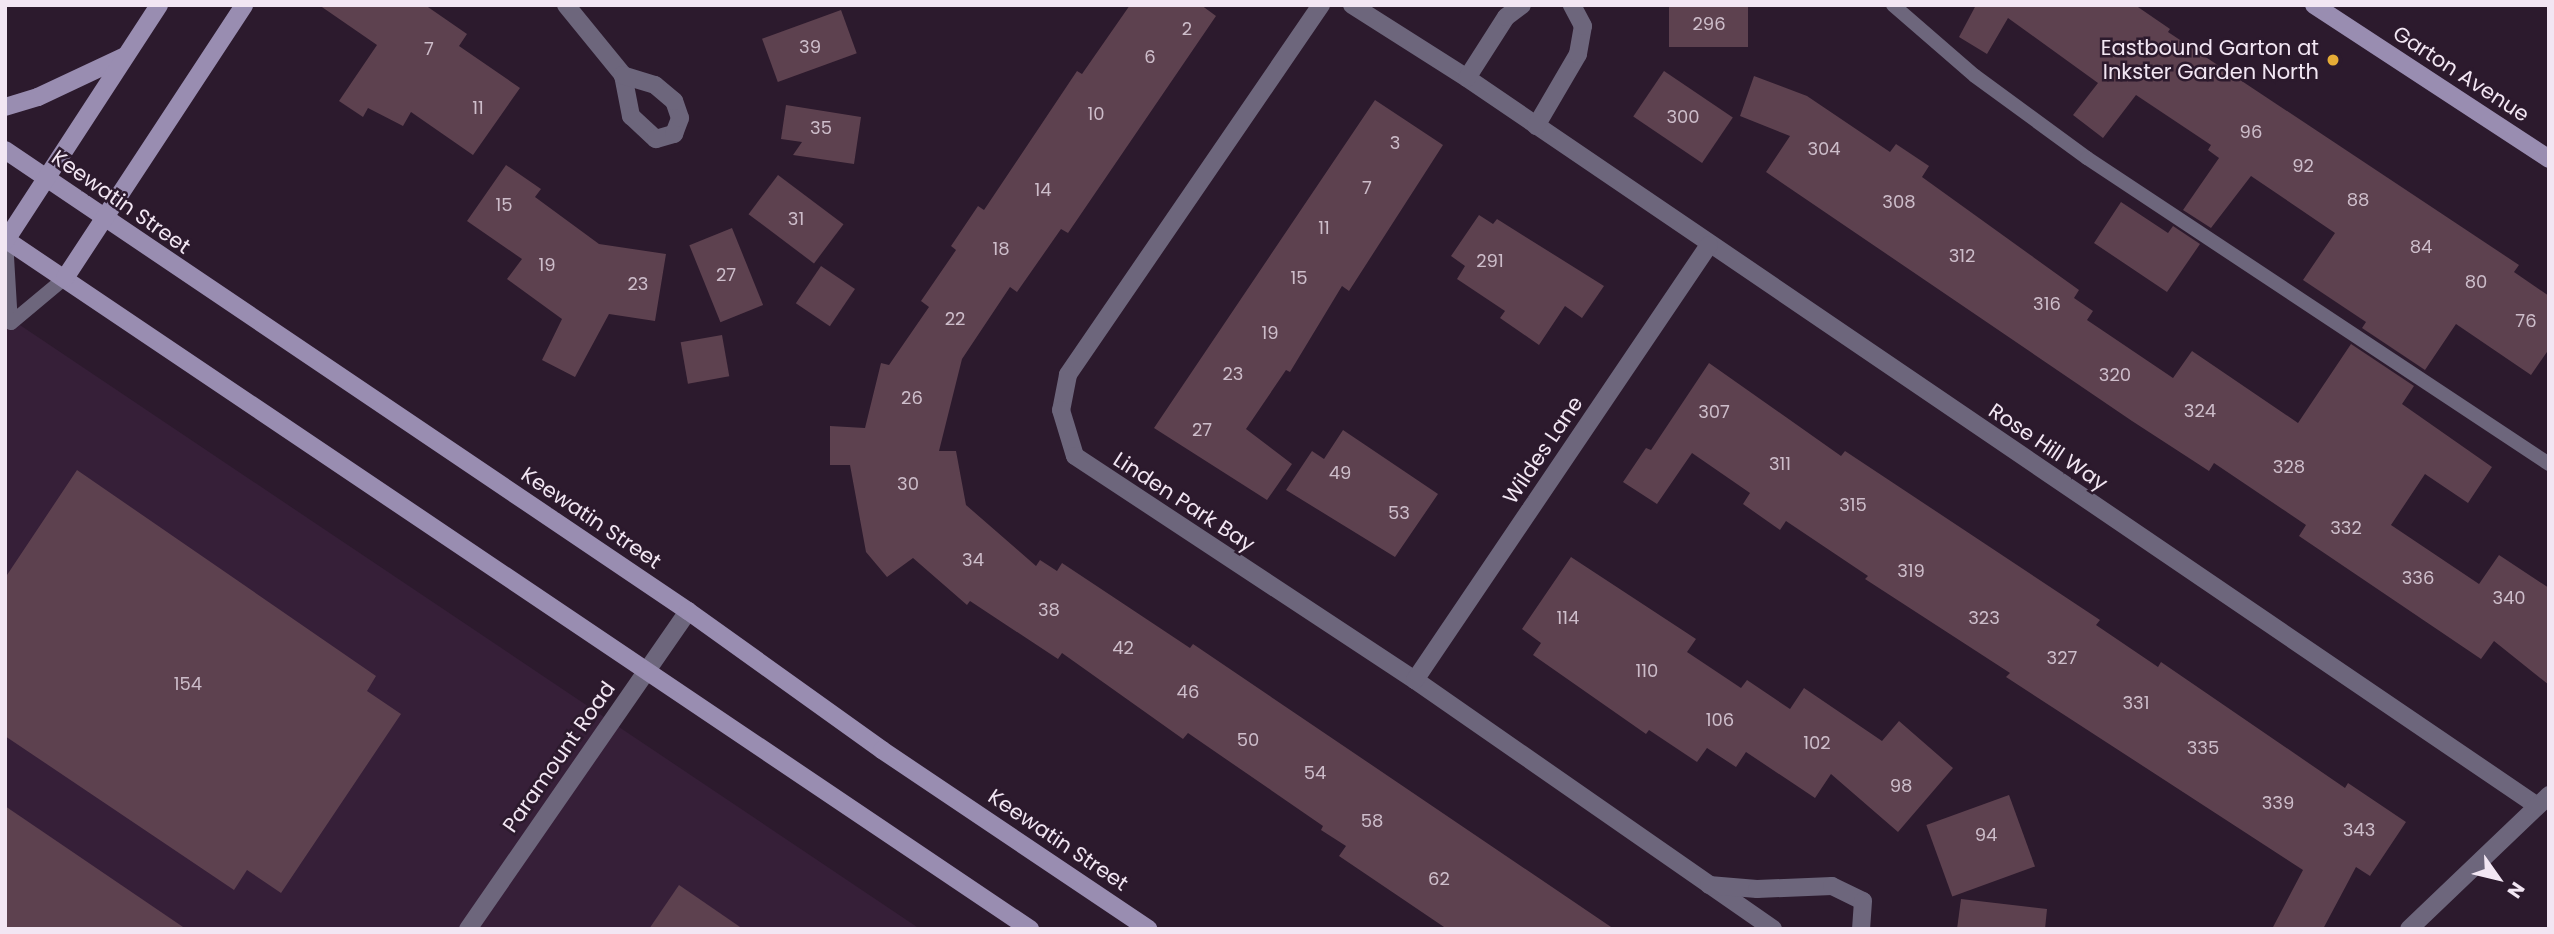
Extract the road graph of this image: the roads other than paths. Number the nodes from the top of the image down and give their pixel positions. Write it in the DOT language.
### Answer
graph roads {
  1 [pos="159,5"];
  2 [pos="244,5"];
  3 [pos="566,5"];
  4 [pos="1321,5"];
  5 [pos="1352,5"];
  6 [pos="1522,5"];
  7 [pos="1572,5"];
  8 [pos="1893,5"];
  9 [pos="2314,5"];
  10 [pos="125,56"];
  11 [pos="623,75"];
  12 [pos="1467,78"];
  13 [pos="5,107"];
  14 [pos="1536,126"];
  15 [pos="5,150"];
  16 [pos="2549,159"];
  17 [pos="46,177"];
  18 [pos="103,219"];
  19 [pos="6,240"];
  20 [pos="1709,245"];
  21 [pos="65,278"];
  22 [pos="8,330"];
  23 [pos="2549,464"];
  24 [pos="688,611"];
  25 [pos="648,669"];
  26 [pos="1415,680"];
  27 [pos="2542,800"];
  28 [pos="1709,885"];
  29 [pos="468,929"];
  30 [pos="1030,929"];
  31 [pos="1148,929"];
  32 [pos="1773,929"];
  33 [pos="1861,929"];
  34 [pos="2409,929"];
  1 -- 10 [label="street"];
  2 -- 18 [label="street"];
  3 -- 11 [label="street"];
  4 -- 26 [label="street, Linden Park Bay"];
  5 -- 12 [label="street, Rose Hill Way"];
  6 -- 12 [label="street"];
  7 -- 14 [label="street"];
  8 -- 23 [label="lane"];
  9 -- 16 [label="street, Garton Avenue"];
  10 -- 13 [label="street"];
  10 -- 17 [label="street"];
  12 -- 14 [label="street, Rose Hill Way"];
  14 -- 20 [label="street, Rose Hill Way"];
  15 -- 17 [label="street, Keewatin Street"];
  17 -- 18 [label="street, Keewatin Street"];
  17 -- 19 [label="street"];
  18 -- 21 [label="street"];
  18 -- 24 [label="street, Keewatin Street"];
  19 -- 21 [label="street"];
  19 -- 22 [label="lane"];
  20 -- 26 [label="street, Wildes Lane"];
  20 -- 27 [label="street, Rose Hill Way"];
  21 -- 22 [label="lane"];
  21 -- 25 [label="street"];
  24 -- 25 [label="street, Paramount Road"];
  24 -- 31 [label="street, Keewatin Street"];
  25 -- 29 [label="street, Paramount Road"];
  25 -- 30 [label="street"];
  26 -- 28 [label="street, Linden Park Bay"];
  27 -- 34 [label="street"];
  28 -- 32 [label="street, Linden Park Bay"];
  28 -- 33 [label="street"];
}
